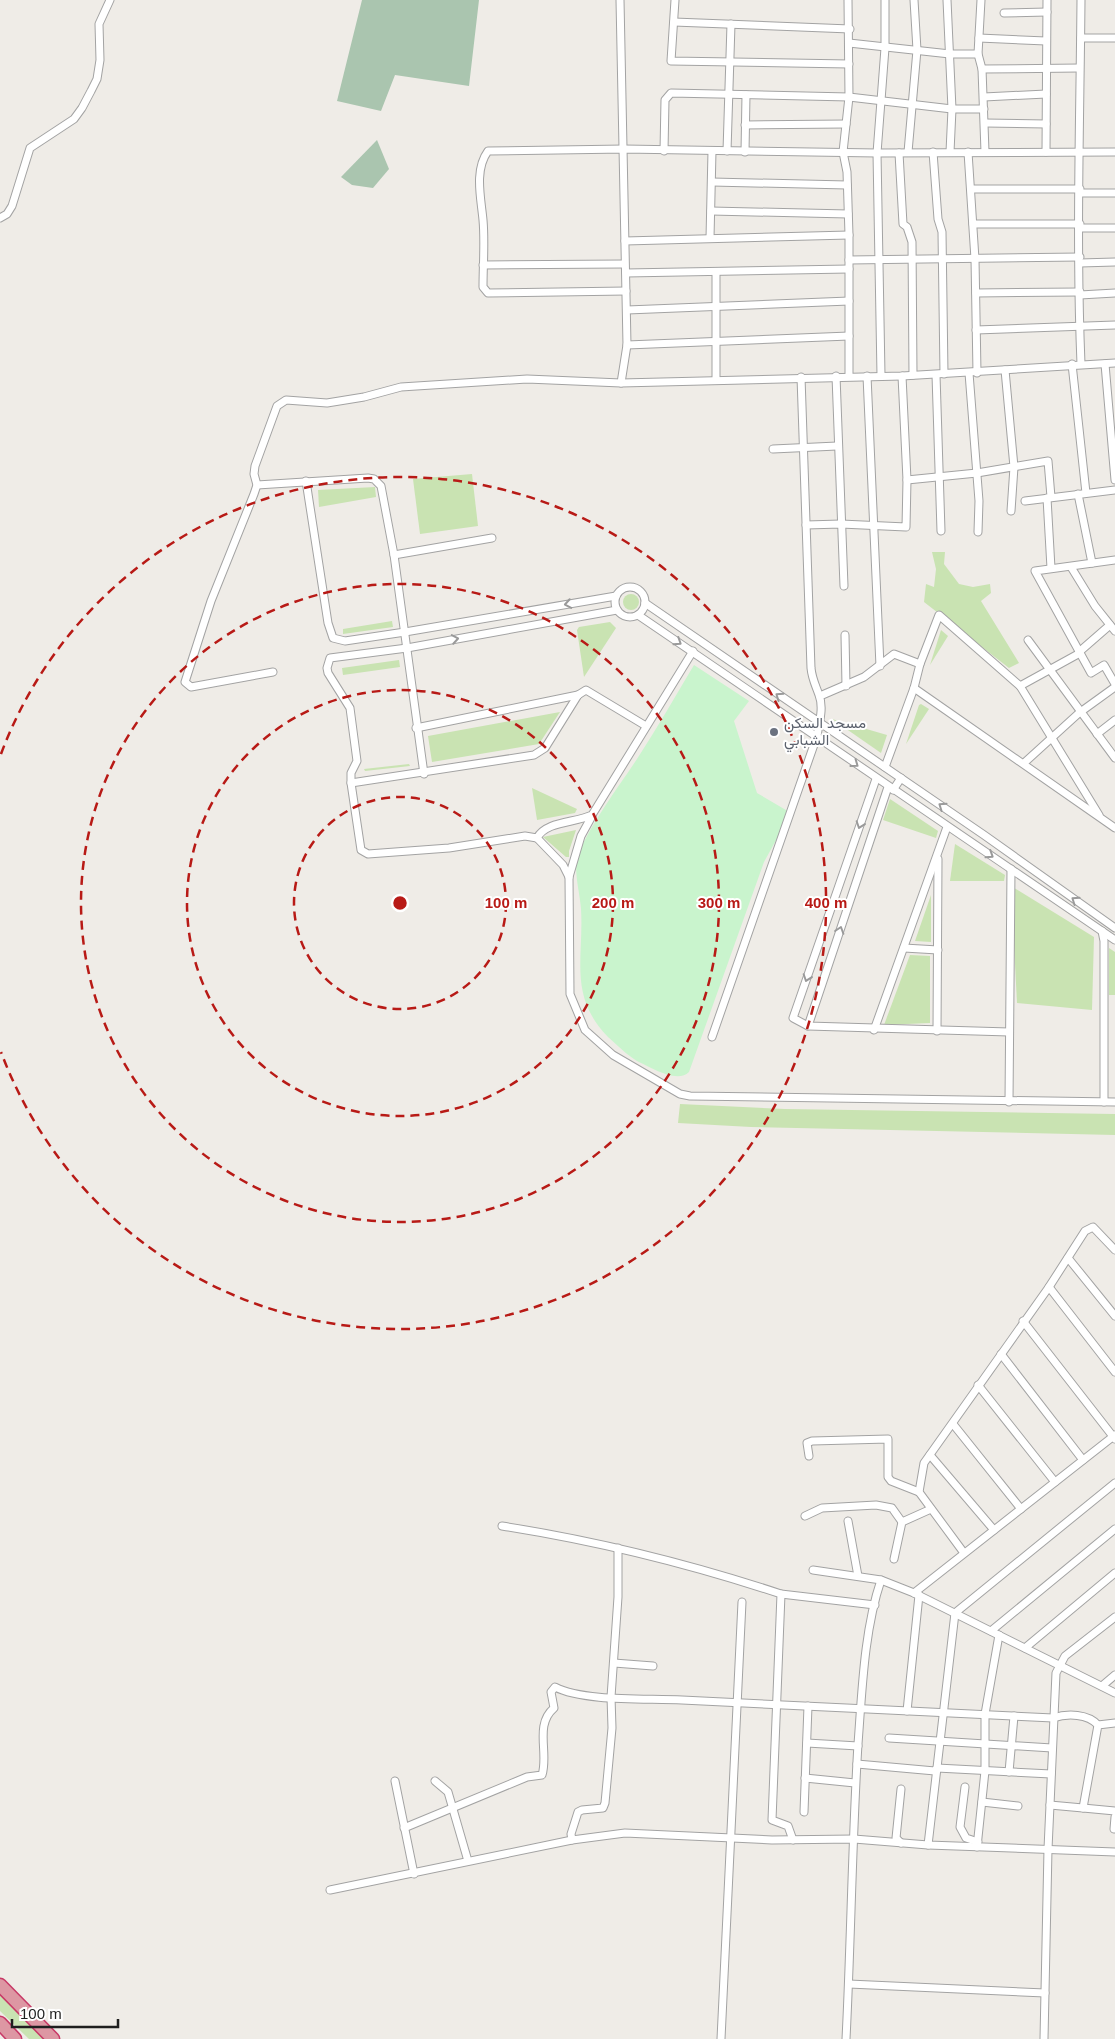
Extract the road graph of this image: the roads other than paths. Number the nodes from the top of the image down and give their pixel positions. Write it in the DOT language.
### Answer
graph roads {
  1 [pos="110,0"];
  2 [pos="620,0"];
  3 [pos="675,0"];
  4 [pos="848,0"];
  5 [pos="885,0"];
  6 [pos="914,0"];
  7 [pos="947,0"];
  8 [pos="981,0"];
  9 [pos="1047,0"];
  10 [pos="1081,0"];
  11 [pos="1047,12"];
  12 [pos="1004,13"];
  13 [pos="674,22"];
  14 [pos="731,24"];
  15 [pos="850,29"];
  16 [pos="979,38"];
  17 [pos="1081,38"];
  18 [pos="1115,38"];
  19 [pos="1046,41"];
  20 [pos="849,43"];
  21 [pos="885,48"];
  22 [pos="917,50"];
  23 [pos="950,54"];
  24 [pos="978,54"];
  25 [pos="730,63"];
  26 [pos="849,64"];
  27 [pos="982,68"];
  28 [pos="1079,68"];
  29 [pos="1046,69"];
  30 [pos="729,94"];
  31 [pos="1046,94"];
  32 [pos="746,95"];
  33 [pos="849,97"];
  34 [pos="984,97"];
  35 [pos="882,101"];
  36 [pos="914,105"];
  37 [pos="952,109"];
  38 [pos="984,109"];
  39 [pos="985,123"];
  40 [pos="846,124"];
  41 [pos="1046,124"];
  42 [pos="745,125"];
  43 [pos="624,149"];
  44 [pos="664,151"];
  45 [pos="712,151"];
  46 [pos="727,151"];
  47 [pos="745,152"];
  48 [pos="843,152"];
  49 [pos="908,152"];
  50 [pos="933,152"];
  51 [pos="950,152"];
  52 [pos="968,152"];
  53 [pos="985,152"];
  54 [pos="1046,152"];
  55 [pos="1078,152"];
  56 [pos="1115,152"];
  57 [pos="877,153"];
  58 [pos="899,153"];
  59 [pos="712,182"];
  60 [pos="847,185"];
  61 [pos="971,189"];
  62 [pos="1080,191"];
  63 [pos="1115,193"];
  64 [pos="711,211"];
  65 [pos="848,214"];
  66 [pos="0,218"];
  67 [pos="973,224"];
  68 [pos="1080,226"];
  69 [pos="1115,228"];
  70 [pos="849,234"];
  71 [pos="710,238"];
  72 [pos="625,241"];
  73 [pos="975,259"];
  74 [pos="849,260"];
  75 [pos="879,260"];
  76 [pos="912,260"];
  77 [pos="944,260"];
  78 [pos="1080,260"];
  79 [pos="1115,262"];
  80 [pos="484,264"];
  81 [pos="624,264"];
  82 [pos="849,269"];
  83 [pos="626,273"];
  84 [pos="716,273"];
  85 [pos="626,291"];
  86 [pos="976,293"];
  87 [pos="1115,293"];
  88 [pos="1080,294"];
  89 [pos="849,301"];
  90 [pos="716,307"];
  91 [pos="626,310"];
  92 [pos="1080,326"];
  93 [pos="1115,326"];
  94 [pos="976,330"];
  95 [pos="849,336"];
  96 [pos="716,340"];
  97 [pos="627,345"];
  98 [pos="1115,363"];
  99 [pos="1072,364"];
  100 [pos="1081,364"];
  101 [pos="1105,364"];
  102 [pos="1005,370"];
  103 [pos="973,373"];
  104 [pos="944,374"];
  105 [pos="880,375"];
  106 [pos="913,375"];
  107 [pos="936,375"];
  108 [pos="836,376"];
  109 [pos="850,376"];
  110 [pos="867,376"];
  111 [pos="902,376"];
  112 [pos="802,377"];
  113 [pos="716,379"];
  114 [pos="621,383"];
  115 [pos="804,446"];
  116 [pos="837,446"];
  117 [pos="774,448"];
  118 [pos="1014,468"];
  119 [pos="977,473"];
  120 [pos="941,478"];
  121 [pos="907,480"];
  122 [pos="1115,480"];
  123 [pos="306,481"];
  124 [pos="257,485"];
  125 [pos="1115,490"];
  126 [pos="1082,493"];
  127 [pos="1049,498"];
  128 [pos="1025,501"];
  129 [pos="1010,512"];
  130 [pos="841,524"];
  131 [pos="806,525"];
  132 [pos="873,525"];
  133 [pos="941,531"];
  134 [pos="978,532"];
  135 [pos="492,538"];
  136 [pos="394,555"];
  137 [pos="1115,560"];
  138 [pos="1092,563"];
  139 [pos="1071,567"];
  140 [pos="1051,568"];
  141 [pos="844,586"];
  142 [pos="616,596"];
  143 [pos="645,603"];
  144 [pos="617,610"];
  145 [pos="638,615"];
  146 [pos="1113,628"];
  147 [pos="404,632"];
  148 [pos="845,635"];
  149 [pos="1028,640"];
  150 [pos="407,648"];
  151 [pos="694,652"];
  152 [pos="1080,652"];
  153 [pos="920,664"];
  154 [pos="880,666"];
  155 [pos="1048,669"];
  156 [pos="273,672"];
  157 [pos="1115,685"];
  158 [pos="846,686"];
  159 [pos="1020,686"];
  160 [pos="914,688"];
  161 [pos="578,695"];
  162 [pos="820,696"];
  163 [pos="1079,712"];
  164 [pos="1115,720"];
  165 [pos="819,723"];
  166 [pos="646,726"];
  167 [pos="416,728"];
  168 [pos="1097,734"];
  169 [pos="817,736"];
  170 [pos="1051,738"];
  171 [pos="1115,758"];
  172 [pos="1024,763"];
  173 [pos="885,767"];
  174 [pos="424,774"];
  175 [pos="902,778"];
  176 [pos="876,779"];
  177 [pos="351,783"];
  178 [pos="891,789"];
  179 [pos="592,815"];
  180 [pos="1101,818"];
  181 [pos="948,827"];
  182 [pos="1115,828"];
  183 [pos="537,838"];
  184 [pos="938,853"];
  185 [pos="1011,868"];
  186 [pos="569,876"];
  187 [pos="1115,928"];
  188 [pos="1102,931"];
  189 [pos="1115,940"];
  190 [pos="904,948"];
  191 [pos="938,950"];
  192 [pos="808,1026"];
  193 [pos="874,1030"];
  194 [pos="937,1031"];
  195 [pos="1010,1032"];
  196 [pos="712,1037"];
  197 [pos="1009,1102"];
  198 [pos="1104,1102"];
  199 [pos="1115,1102"];
  200 [pos="1115,1250"];
  201 [pos="1068,1258"];
  202 [pos="1049,1286"];
  203 [pos="1115,1316"];
  204 [pos="1023,1321"];
  205 [pos="1001,1354"];
  206 [pos="1115,1372"];
  207 [pos="978,1385"];
  208 [pos="953,1424"];
  209 [pos="1114,1437"];
  210 [pos="930,1455"];
  211 [pos="808,1456"];
  212 [pos="1083,1460"];
  213 [pos="1055,1482"];
  214 [pos="1115,1483"];
  215 [pos="919,1492"];
  216 [pos="931,1509"];
  217 [pos="1021,1509"];
  218 [pos="805,1516"];
  219 [pos="848,1521"];
  220 [pos="902,1522"];
  221 [pos="502,1526"];
  222 [pos="1115,1529"];
  223 [pos="994,1530"];
  224 [pos="618,1548"];
  225 [pos="964,1553"];
  226 [pos="894,1559"];
  227 [pos="813,1570"];
  228 [pos="1115,1573"];
  229 [pos="858,1576"];
  230 [pos="881,1580"];
  231 [pos="781,1594"];
  232 [pos="916,1594"];
  233 [pos="742,1602"];
  234 [pos="875,1605"];
  235 [pos="955,1613"];
  236 [pos="1115,1617"];
  237 [pos="991,1631"];
  238 [pos="999,1635"];
  239 [pos="1024,1648"];
  240 [pos="614,1663"];
  241 [pos="1060,1665"];
  242 [pos="653,1666"];
  243 [pos="1115,1675"];
  244 [pos="1102,1686"];
  245 [pos="1115,1693"];
  246 [pos="611,1697"];
  247 [pos="736,1702"];
  248 [pos="777,1704"];
  249 [pos="808,1706"];
  250 [pos="860,1707"];
  251 [pos="907,1710"];
  252 [pos="944,1712"];
  253 [pos="985,1714"];
  254 [pos="1014,1716"];
  255 [pos="1053,1718"];
  256 [pos="1115,1723"];
  257 [pos="1098,1726"];
  258 [pos="888,1738"];
  259 [pos="940,1742"];
  260 [pos="807,1743"];
  261 [pos="984,1744"];
  262 [pos="1012,1745"];
  263 [pos="858,1746"];
  264 [pos="1052,1748"];
  265 [pos="857,1764"];
  266 [pos="937,1768"];
  267 [pos="985,1771"];
  268 [pos="1009,1772"];
  269 [pos="1051,1774"];
  270 [pos="805,1778"];
  271 [pos="395,1781"];
  272 [pos="435,1781"];
  273 [pos="855,1783"];
  274 [pos="965,1787"];
  275 [pos="901,1789"];
  276 [pos="982,1802"];
  277 [pos="1050,1805"];
  278 [pos="452,1806"];
  279 [pos="1018,1806"];
  280 [pos="1083,1808"];
  281 [pos="1115,1811"];
  282 [pos="804,1812"];
  283 [pos="1115,1817"];
  284 [pos="404,1828"];
  285 [pos="1114,1830"];
  286 [pos="731,1839"];
  287 [pos="854,1839"];
  288 [pos="572,1840"];
  289 [pos="793,1840"];
  290 [pos="901,1843"];
  291 [pos="978,1844"];
  292 [pos="928,1845"];
  293 [pos="1048,1849"];
  294 [pos="1115,1852"];
  295 [pos="468,1861"];
  296 [pos="414,1874"];
  297 [pos="330,1890"];
  298 [pos="849,1984"];
  299 [pos="0,1985"];
  300 [pos="1045,1993"];
  301 [pos="0,2023"];
  302 [pos="15,2039"];
  303 [pos="53,2039"];
  304 [pos="720,2039"];
  305 [pos="846,2039"];
  306 [pos="1044,2039"];
  1 -- 66 [label="street"];
  2 -- 43 [label="street"];
  3 -- 13 [label="street"];
  4 -- 15 [label="street"];
  5 -- 21 [label="street"];
  6 -- 22 [label="street"];
  7 -- 23 [label="street"];
  8 -- 16 [label="street"];
  9 -- 11 [label="street"];
  10 -- 17 [label="street"];
  11 -- 12 [label="street"];
  11 -- 19 [label="street"];
  13 -- 14 [label="street"];
  13 -- 25 [label="street"];
  14 -- 15 [label="street"];
  14 -- 25 [label="street"];
  15 -- 20 [label="street"];
  16 -- 19 [label="street"];
  16 -- 24 [label="street"];
  17 -- 18 [label="street"];
  17 -- 28 [label="street"];
  19 -- 29 [label="street"];
  20 -- 21 [label="street"];
  20 -- 26 [label="street"];
  21 -- 22 [label="street"];
  21 -- 35 [label="street"];
  22 -- 23 [label="street"];
  22 -- 36 [label="street"];
  23 -- 24 [label="street"];
  23 -- 37 [label="street"];
  24 -- 27 [label="street"];
  25 -- 26 [label="street"];
  25 -- 30 [label="street"];
  26 -- 33 [label="street"];
  27 -- 29 [label="street"];
  27 -- 34 [label="street"];
  28 -- 29 [label="street"];
  28 -- 55 [label="street"];
  29 -- 31 [label="street"];
  30 -- 32 [label="street"];
  30 -- 44 [label="street"];
  30 -- 46 [label="street"];
  31 -- 34 [label="street"];
  31 -- 41 [label="street"];
  32 -- 33 [label="street"];
  32 -- 42 [label="street"];
  33 -- 35 [label="street"];
  33 -- 40 [label="street"];
  34 -- 38 [label="street"];
  35 -- 36 [label="street"];
  35 -- 57 [label="street"];
  36 -- 37 [label="street"];
  36 -- 49 [label="street"];
  37 -- 38 [label="street"];
  37 -- 51 [label="street"];
  38 -- 39 [label="street"];
  39 -- 41 [label="street"];
  39 -- 53 [label="street"];
  40 -- 42 [label="street"];
  40 -- 48 [label="street"];
  41 -- 54 [label="street"];
  42 -- 47 [label="street"];
  43 -- 44 [label="street"];
  43 -- 72 [label="street"];
  43 -- 80 [label="street"];
  44 -- 45 [label="street"];
  45 -- 46 [label="street"];
  45 -- 59 [label="street"];
  46 -- 47 [label="street"];
  47 -- 48 [label="street"];
  48 -- 57 [label="street"];
  48 -- 60 [label="street"];
  49 -- 50 [label="street"];
  49 -- 58 [label="street"];
  50 -- 51 [label="street"];
  50 -- 77 [label="street"];
  51 -- 52 [label="street"];
  52 -- 53 [label="street"];
  52 -- 61 [label="street"];
  53 -- 54 [label="street"];
  54 -- 55 [label="street"];
  55 -- 56 [label="street"];
  55 -- 62 [label="street"];
  57 -- 58 [label="street"];
  57 -- 75 [label="street"];
  58 -- 76 [label="street"];
  59 -- 60 [label="street"];
  59 -- 64 [label="street"];
  60 -- 65 [label="street"];
  61 -- 62 [label="street"];
  61 -- 67 [label="street"];
  62 -- 63 [label="street"];
  62 -- 68 [label="street"];
  64 -- 65 [label="street"];
  64 -- 71 [label="street"];
  65 -- 70 [label="street"];
  67 -- 68 [label="street"];
  67 -- 73 [label="street"];
  68 -- 69 [label="street"];
  68 -- 78 [label="street"];
  70 -- 71 [label="street"];
  70 -- 74 [label="street"];
  71 -- 72 [label="street"];
  72 -- 81 [label="street"];
  73 -- 77 [label="street"];
  73 -- 78 [label="street"];
  73 -- 86 [label="street"];
  74 -- 75 [label="street"];
  74 -- 82 [label="street"];
  75 -- 76 [label="street"];
  75 -- 105 [label="street"];
  76 -- 77 [label="street"];
  76 -- 106 [label="street"];
  77 -- 104 [label="street"];
  78 -- 79 [label="street"];
  78 -- 88 [label="street"];
  80 -- 81 [label="street"];
  80 -- 85 [label="street"];
  81 -- 83 [label="street"];
  82 -- 84 [label="street"];
  82 -- 89 [label="street"];
  83 -- 84 [label="street"];
  83 -- 85 [label="street"];
  84 -- 90 [label="street"];
  85 -- 91 [label="street"];
  86 -- 88 [label="street"];
  86 -- 94 [label="street"];
  87 -- 88 [label="street"];
  88 -- 92 [label="street"];
  89 -- 90 [label="street"];
  89 -- 95 [label="street"];
  90 -- 91 [label="street"];
  90 -- 96 [label="street"];
  91 -- 97 [label="street"];
  92 -- 93 [label="street"];
  92 -- 94 [label="street"];
  92 -- 100 [label="street"];
  94 -- 103 [label="street"];
  95 -- 96 [label="street"];
  95 -- 109 [label="street"];
  96 -- 97 [label="street"];
  96 -- 113 [label="street"];
  97 -- 114 [label="street"];
  98 -- 101 [label="street"];
  99 -- 100 [label="street"];
  99 -- 102 [label="street"];
  99 -- 126 [label="street"];
  100 -- 101 [label="street"];
  101 -- 122 [label="street"];
  102 -- 103 [label="street"];
  102 -- 118 [label="street"];
  103 -- 104 [label="street"];
  103 -- 119 [label="street"];
  104 -- 107 [label="street"];
  105 -- 110 [label="street"];
  105 -- 111 [label="street"];
  106 -- 107 [label="street"];
  106 -- 111 [label="street"];
  107 -- 120 [label="street"];
  108 -- 109 [label="street"];
  108 -- 112 [label="street"];
  108 -- 116 [label="street"];
  109 -- 110 [label="street"];
  110 -- 132 [label="street"];
  111 -- 121 [label="street"];
  112 -- 113 [label="street"];
  112 -- 115 [label="street"];
  113 -- 114 [label="street"];
  114 -- 124 [label="street"];
  115 -- 116 [label="street"];
  115 -- 117 [label="street"];
  115 -- 131 [label="street"];
  116 -- 130 [label="street"];
  118 -- 119 [label="street"];
  118 -- 127 [label="street"];
  118 -- 129 [label="street"];
  119 -- 120 [label="street"];
  119 -- 134 [label="street"];
  120 -- 121 [label="street"];
  120 -- 133 [label="street"];
  121 -- 132 [label="street"];
  123 -- 124 [label="street"];
  123 -- 136 [label="street"];
  123 -- 147 [label="street"];
  124 -- 156 [label="street"];
  125 -- 126 [label="street"];
  126 -- 127 [label="street"];
  126 -- 138 [label="street"];
  127 -- 128 [label="street"];
  127 -- 140 [label="street"];
  130 -- 131 [label="street"];
  130 -- 132 [label="street"];
  130 -- 141 [label="street"];
  131 -- 162 [label="street"];
  132 -- 154 [label="street"];
  135 -- 136 [label="street"];
  136 -- 147 [label="street"];
  137 -- 138 [label="street"];
  138 -- 139 [label="street"];
  139 -- 140 [label="street"];
  139 -- 146 [label="street"];
  140 -- 152 [label="street"];
  142 -- 143 [label="street"];
  142 -- 144 [label="street"];
  142 -- 147 [label="street, one-way"];
  143 -- 145 [label="street"];
  165 -- 143 [label="street, one-way"];
  144 -- 145 [label="street"];
  150 -- 144 [label="street, one-way"];
  145 -- 151 [label="street, one-way"];
  146 -- 152 [label="street"];
  147 -- 150 [label="street"];
  148 -- 158 [label="street"];
  149 -- 155 [label="street"];
  150 -- 167 [label="street"];
  150 -- 177 [label="street"];
  151 -- 166 [label="street"];
  151 -- 169 [label="street"];
  152 -- 155 [label="street"];
  152 -- 157 [label="street"];
  153 -- 154 [label="street"];
  153 -- 159 [label="street"];
  153 -- 160 [label="street"];
  154 -- 158 [label="street"];
  155 -- 159 [label="street"];
  155 -- 163 [label="street"];
  157 -- 163 [label="street"];
  158 -- 162 [label="street"];
  159 -- 170 [label="street"];
  160 -- 172 [label="street"];
  160 -- 173 [label="street"];
  161 -- 166 [label="street"];
  161 -- 167 [label="street"];
  161 -- 174 [label="street"];
  162 -- 165 [label="street"];
  163 -- 168 [label="street"];
  163 -- 170 [label="street"];
  164 -- 168 [label="street"];
  165 -- 169 [label="street"];
  165 -- 173 [label="street"];
  166 -- 179 [label="street"];
  167 -- 174 [label="street"];
  168 -- 171 [label="street"];
  169 -- 176 [label="street, one-way"];
  169 -- 196 [label="street"];
  170 -- 172 [label="street"];
  170 -- 180 [label="street"];
  172 -- 180 [label="street"];
  173 -- 175 [label="street"];
  174 -- 177 [label="street"];
  175 -- 178 [label="street"];
  187 -- 175 [label="street, one-way"];
  176 -- 178 [label="street"];
  176 -- 192 [label="street, one-way"];
  177 -- 183 [label="street"];
  178 -- 181 [label="street"];
  192 -- 178 [label="street, one-way"];
  179 -- 183 [label="street"];
  179 -- 186 [label="street"];
  180 -- 182 [label="street"];
  181 -- 184 [label="street"];
  181 -- 185 [label="street, one-way"];
  183 -- 186 [label="street"];
  184 -- 190 [label="street"];
  184 -- 191 [label="street"];
  185 -- 188 [label="street"];
  185 -- 195 [label="street"];
  186 -- 197 [label="street"];
  188 -- 189 [label="street"];
  188 -- 198 [label="street"];
  190 -- 191 [label="street"];
  190 -- 193 [label="street"];
  191 -- 194 [label="street"];
  192 -- 193 [label="street"];
  193 -- 194 [label="street"];
  194 -- 195 [label="street"];
  195 -- 197 [label="street"];
  197 -- 198 [label="street"];
  198 -- 199 [label="street"];
  200 -- 201 [label="street"];
  201 -- 202 [label="street"];
  201 -- 203 [label="street"];
  202 -- 204 [label="street"];
  202 -- 206 [label="street"];
  204 -- 205 [label="street"];
  204 -- 209 [label="street"];
  205 -- 207 [label="street"];
  205 -- 212 [label="street"];
  207 -- 208 [label="street"];
  207 -- 213 [label="street"];
  208 -- 210 [label="street"];
  208 -- 217 [label="street"];
  209 -- 212 [label="street"];
  210 -- 215 [label="street"];
  210 -- 223 [label="street"];
  211 -- 215 [label="street"];
  212 -- 213 [label="street"];
  213 -- 217 [label="street"];
  214 -- 235 [label="street"];
  215 -- 216 [label="street"];
  216 -- 220 [label="street"];
  216 -- 225 [label="street"];
  217 -- 223 [label="street"];
  218 -- 220 [label="street"];
  219 -- 229 [label="street"];
  220 -- 226 [label="street"];
  221 -- 224 [label="street"];
  222 -- 237 [label="street"];
  223 -- 225 [label="street"];
  224 -- 231 [label="street"];
  224 -- 240 [label="street"];
  225 -- 232 [label="street"];
  227 -- 229 [label="street"];
  228 -- 239 [label="street"];
  229 -- 230 [label="street"];
  230 -- 232 [label="street"];
  230 -- 234 [label="street"];
  231 -- 234 [label="street"];
  231 -- 248 [label="street"];
  232 -- 235 [label="street"];
  232 -- 251 [label="street"];
  233 -- 247 [label="street"];
  234 -- 250 [label="street"];
  235 -- 237 [label="street"];
  235 -- 252 [label="street"];
  236 -- 241 [label="street"];
  237 -- 238 [label="street"];
  238 -- 239 [label="street"];
  238 -- 253 [label="street"];
  239 -- 241 [label="street"];
  240 -- 242 [label="street"];
  240 -- 246 [label="street"];
  241 -- 244 [label="street"];
  241 -- 255 [label="street"];
  243 -- 244 [label="street"];
  244 -- 245 [label="street"];
  246 -- 247 [label="street"];
  246 -- 278 [label="street"];
  246 -- 288 [label="street"];
  247 -- 248 [label="street"];
  247 -- 286 [label="street"];
  248 -- 249 [label="street"];
  248 -- 289 [label="street"];
  249 -- 250 [label="street"];
  249 -- 260 [label="street"];
  250 -- 251 [label="street"];
  250 -- 263 [label="street"];
  251 -- 252 [label="street"];
  252 -- 253 [label="street"];
  252 -- 259 [label="street"];
  253 -- 254 [label="street"];
  253 -- 261 [label="street"];
  254 -- 255 [label="street"];
  254 -- 262 [label="street"];
  255 -- 257 [label="street"];
  255 -- 264 [label="street"];
  256 -- 257 [label="street"];
  257 -- 280 [label="street"];
  258 -- 259 [label="street"];
  259 -- 261 [label="street"];
  259 -- 266 [label="street"];
  260 -- 263 [label="street"];
  260 -- 270 [label="street"];
  261 -- 262 [label="street"];
  261 -- 267 [label="street"];
  262 -- 264 [label="street"];
  262 -- 268 [label="street"];
  263 -- 265 [label="street"];
  264 -- 269 [label="street"];
  265 -- 266 [label="street"];
  265 -- 273 [label="street"];
  266 -- 267 [label="street"];
  266 -- 292 [label="street"];
  267 -- 268 [label="street"];
  267 -- 276 [label="street"];
  268 -- 269 [label="street"];
  269 -- 277 [label="street"];
  270 -- 273 [label="street"];
  270 -- 282 [label="street"];
  271 -- 284 [label="street"];
  272 -- 278 [label="street"];
  273 -- 287 [label="street"];
  274 -- 291 [label="street"];
  275 -- 290 [label="street"];
  276 -- 279 [label="street"];
  276 -- 291 [label="street"];
  277 -- 280 [label="street"];
  277 -- 293 [label="street"];
  278 -- 284 [label="street"];
  278 -- 295 [label="street"];
  280 -- 281 [label="street"];
  283 -- 285 [label="street"];
  284 -- 296 [label="street"];
  286 -- 288 [label="street"];
  286 -- 289 [label="street"];
  286 -- 304 [label="street"];
  287 -- 289 [label="street"];
  287 -- 290 [label="street"];
  287 -- 298 [label="street"];
  288 -- 295 [label="street"];
  290 -- 292 [label="street"];
  291 -- 292 [label="street"];
  291 -- 293 [label="street"];
  293 -- 294 [label="street"];
  293 -- 300 [label="street"];
  295 -- 296 [label="street"];
  296 -- 297 [label="street"];
  298 -- 300 [label="street"];
  298 -- 305 [label="street"];
  299 -- 303 [label="highway"];
  300 -- 306 [label="street"];
  301 -- 302 [label="highway"];
}
